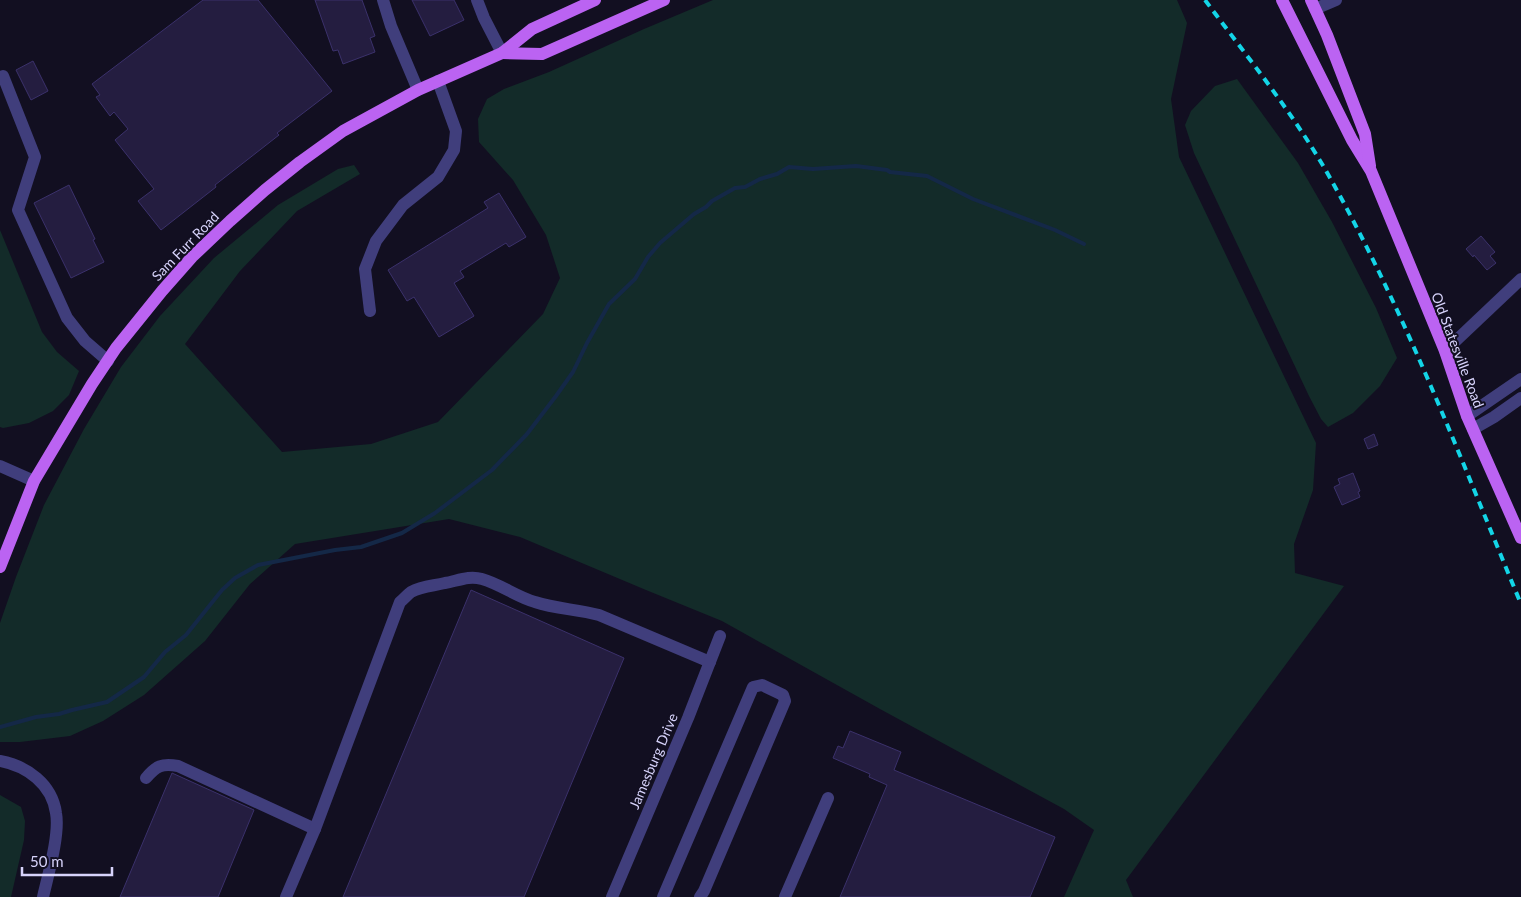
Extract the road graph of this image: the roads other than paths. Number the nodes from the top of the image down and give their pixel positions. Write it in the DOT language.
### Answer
graph roads {
  1 [pos="383,0"];
  2 [pos="477,0"];
  3 [pos="595,0"];
  4 [pos="664,0"];
  5 [pos="1282,0"];
  6 [pos="1336,0"];
  7 [pos="1313,4"];
  8 [pos="502,53"];
  9 [pos="3,76"];
  10 [pos="438,82"];
  11 [pos="418,90"];
  12 [pos="1371,171"];
  13 [pos="1521,279"];
  14 [pos="370,311"];
  15 [pos="1445,351"];
  16 [pos="108,361"];
  17 [pos="1521,379"];
  18 [pos="1521,398"];
  19 [pos="1467,416"];
  20 [pos="1473,429"];
  21 [pos="0,466"];
  22 [pos="34,481"];
  23 [pos="1521,538"];
  24 [pos="0,567"];
  25 [pos="720,636"];
  26 [pos="710,662"];
  27 [pos="0,761"];
  28 [pos="146,778"];
  29 [pos="828,798"];
  30 [pos="316,829"];
  31 [pos="668,895"];
  32 [pos="43,897"];
  33 [pos="286,897"];
  34 [pos="612,897"];
  35 [pos="700,897"];
  36 [pos="785,897"];
  1 -- 11 [label="street"];
  2 -- 8 [label="street"];
  3 -- 8 [label="main road, Sam Furr Road"];
  4 -- 8 [label="main road, Sam Furr Road"];
  5 -- 12 [label="main road, Old Statesville Road"];
  6 -- 7 [label="street"];
  7 -- 12 [label="main road, Old Statesville Road"];
  8 -- 10 [label="main road, Sam Furr Road"];
  9 -- 16 [label="street"];
  10 -- 11 [label="main road, Sam Furr Road"];
  10 -- 14 [label="street"];
  11 -- 16 [label="main road, Sam Furr Road"];
  12 -- 15 [label="main road, Old Statesville Road"];
  13 -- 15 [label="street"];
  15 -- 19 [label="main road, Old Statesville Road"];
  16 -- 22 [label="main road, Sam Furr Road"];
  17 -- 19 [label="street"];
  18 -- 20 [label="street"];
  19 -- 20 [label="main road, Old Statesville Road"];
  20 -- 23 [label="main road, Old Statesville Road"];
  21 -- 22 [label="street"];
  22 -- 24 [label="main road, Sam Furr Road"];
  25 -- 26 [label="street, Jamesburg Drive"];
  26 -- 30 [label="street"];
  26 -- 34 [label="street, Jamesburg Drive"];
  27 -- 32 [label="street"];
  28 -- 30 [label="street"];
  29 -- 36 [label="street"];
  30 -- 33 [label="street"];
  31 -- 35 [label="street"];
}
